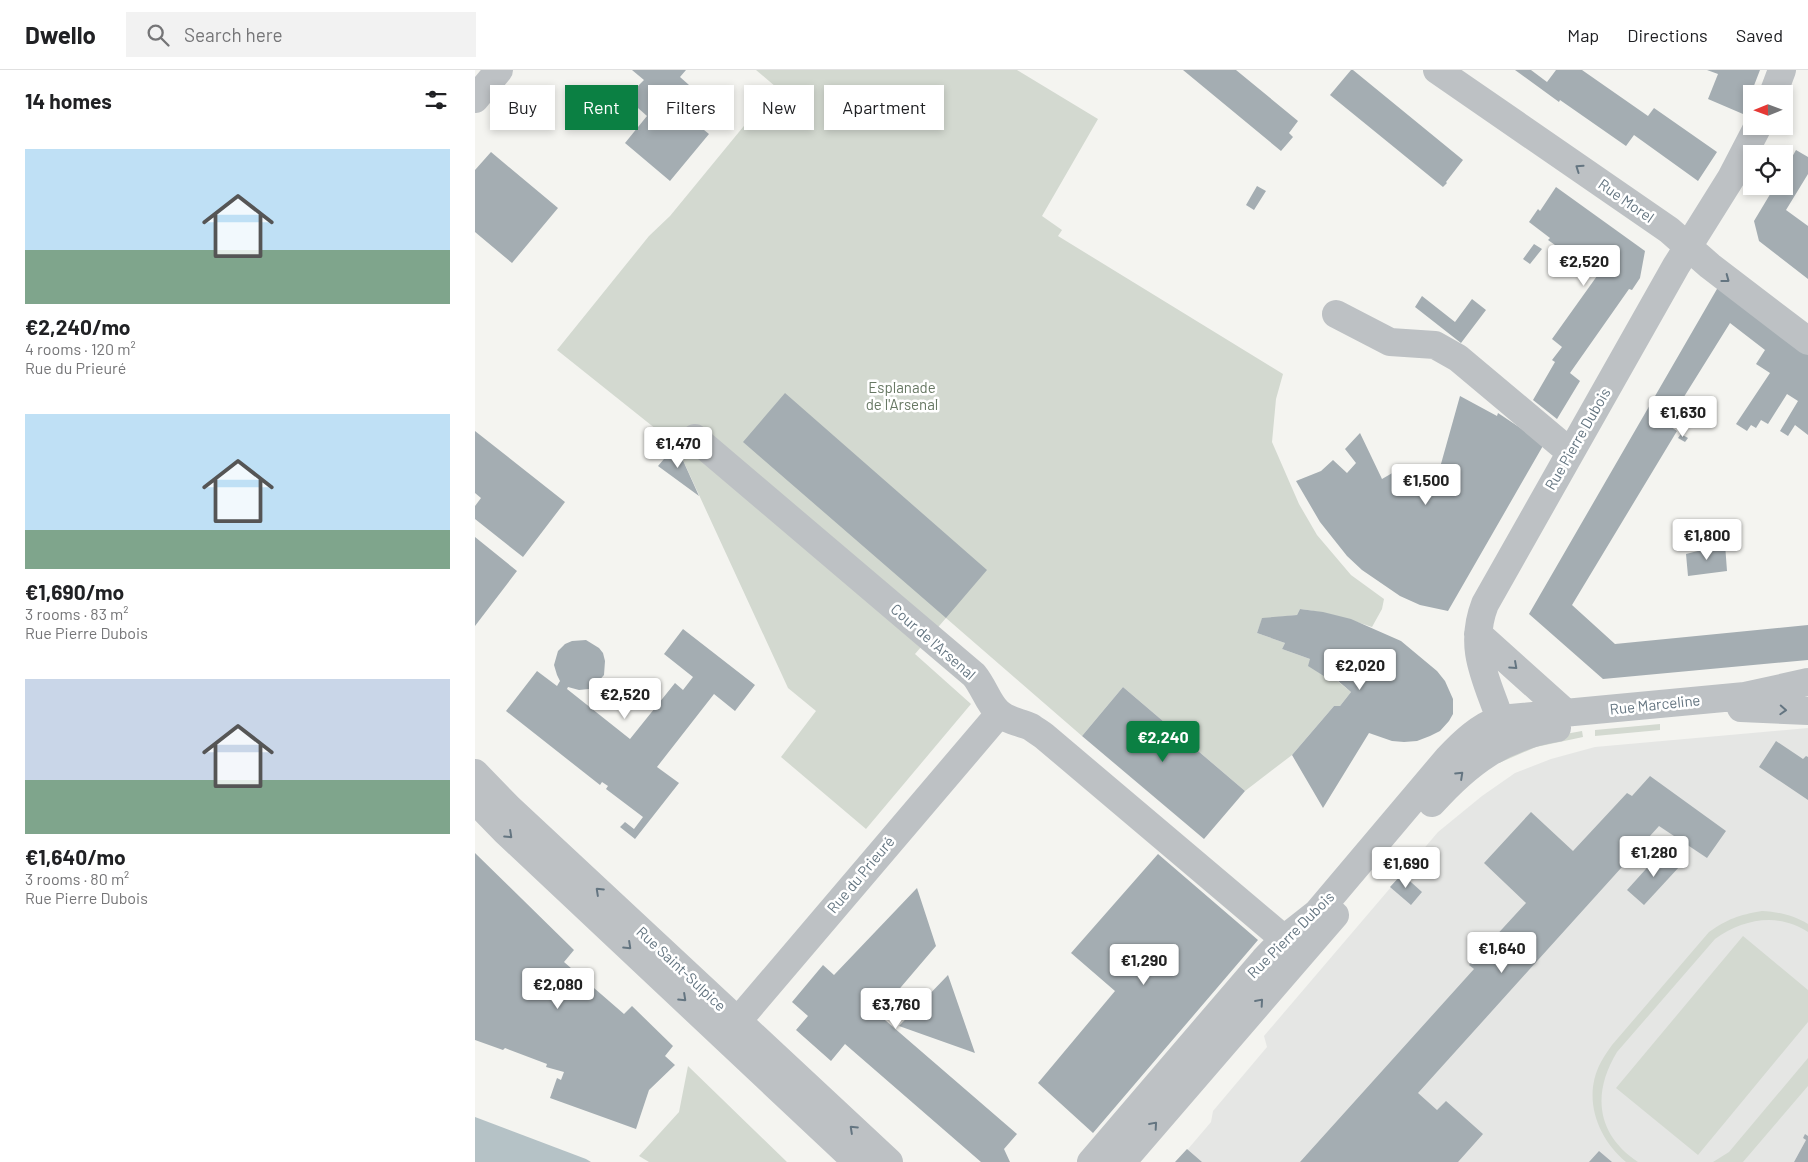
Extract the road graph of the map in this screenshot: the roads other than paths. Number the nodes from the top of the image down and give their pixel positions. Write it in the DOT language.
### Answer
graph roads {
  1 [pos="499,70"];
  2 [pos="1437,70"];
  3 [pos="1783,70"];
  4 [pos="1777,85"];
  5 [pos="475,99"];
  6 [pos="1753,135"];
  7 [pos="1688,248"];
  8 [pos="1336,314"];
  9 [pos="1808,341"];
  10 [pos="695,438"];
  11 [pos="1571,452"];
  12 [pos="1478,634"];
  13 [pos="1808,682"];
  14 [pos="1808,711"];
  15 [pos="999,714"];
  16 [pos="1566,714"];
  17 [pos="1500,719"];
  18 [pos="475,774"];
  19 [pos="475,800"];
  20 [pos="1284,939"];
  21 [pos="730,1029"];
  22 [pos="857,1162"];
  23 [pos="889,1162"];
  24 [pos="1091,1162"];
  25 [pos="1122,1162"];
  1 -- 5 [label="street"];
  7 -- 2 [label="street, Rue Morel, one-way"];
  3 -- 4 [label="street"];
  6 -- 7 [label="street, Rue Pierre Dubois"];
  7 -- 9 [label="street, Rue Morel, one-way"];
  7 -- 11 [label="street, Rue Pierre Dubois"];
  8 -- 11 [label="street"];
  10 -- 15 [label="street, Cour de l'Arsenal"];
  11 -- 12 [label="street, Rue Pierre Dubois"];
  12 -- 16 [label="street, one-way"];
  12 -- 17 [label="street, Rue Pierre Dubois"];
  13 -- 16 [label="street, Rue Marceline"];
  25 -- 14 [label="street, one-way"];
  15 -- 20 [label="street"];
  15 -- 21 [label="street, Rue du Prieuré"];
  16 -- 17 [label="street, Rue Marceline"];
  17 -- 20 [label="street, Rue Pierre Dubois"];
  21 -- 18 [label="street, Rue Saint-Sulpice, one-way"];
  19 -- 21 [label="street, Rue Saint-Sulpice, one-way"];
  20 -- 24 [label="street, Rue Pierre Dubois"];
  21 -- 22 [label="street, Rue Saint-Sulpice"];
  23 -- 21 [label="street, Rue Saint-Sulpice, one-way"];
}
